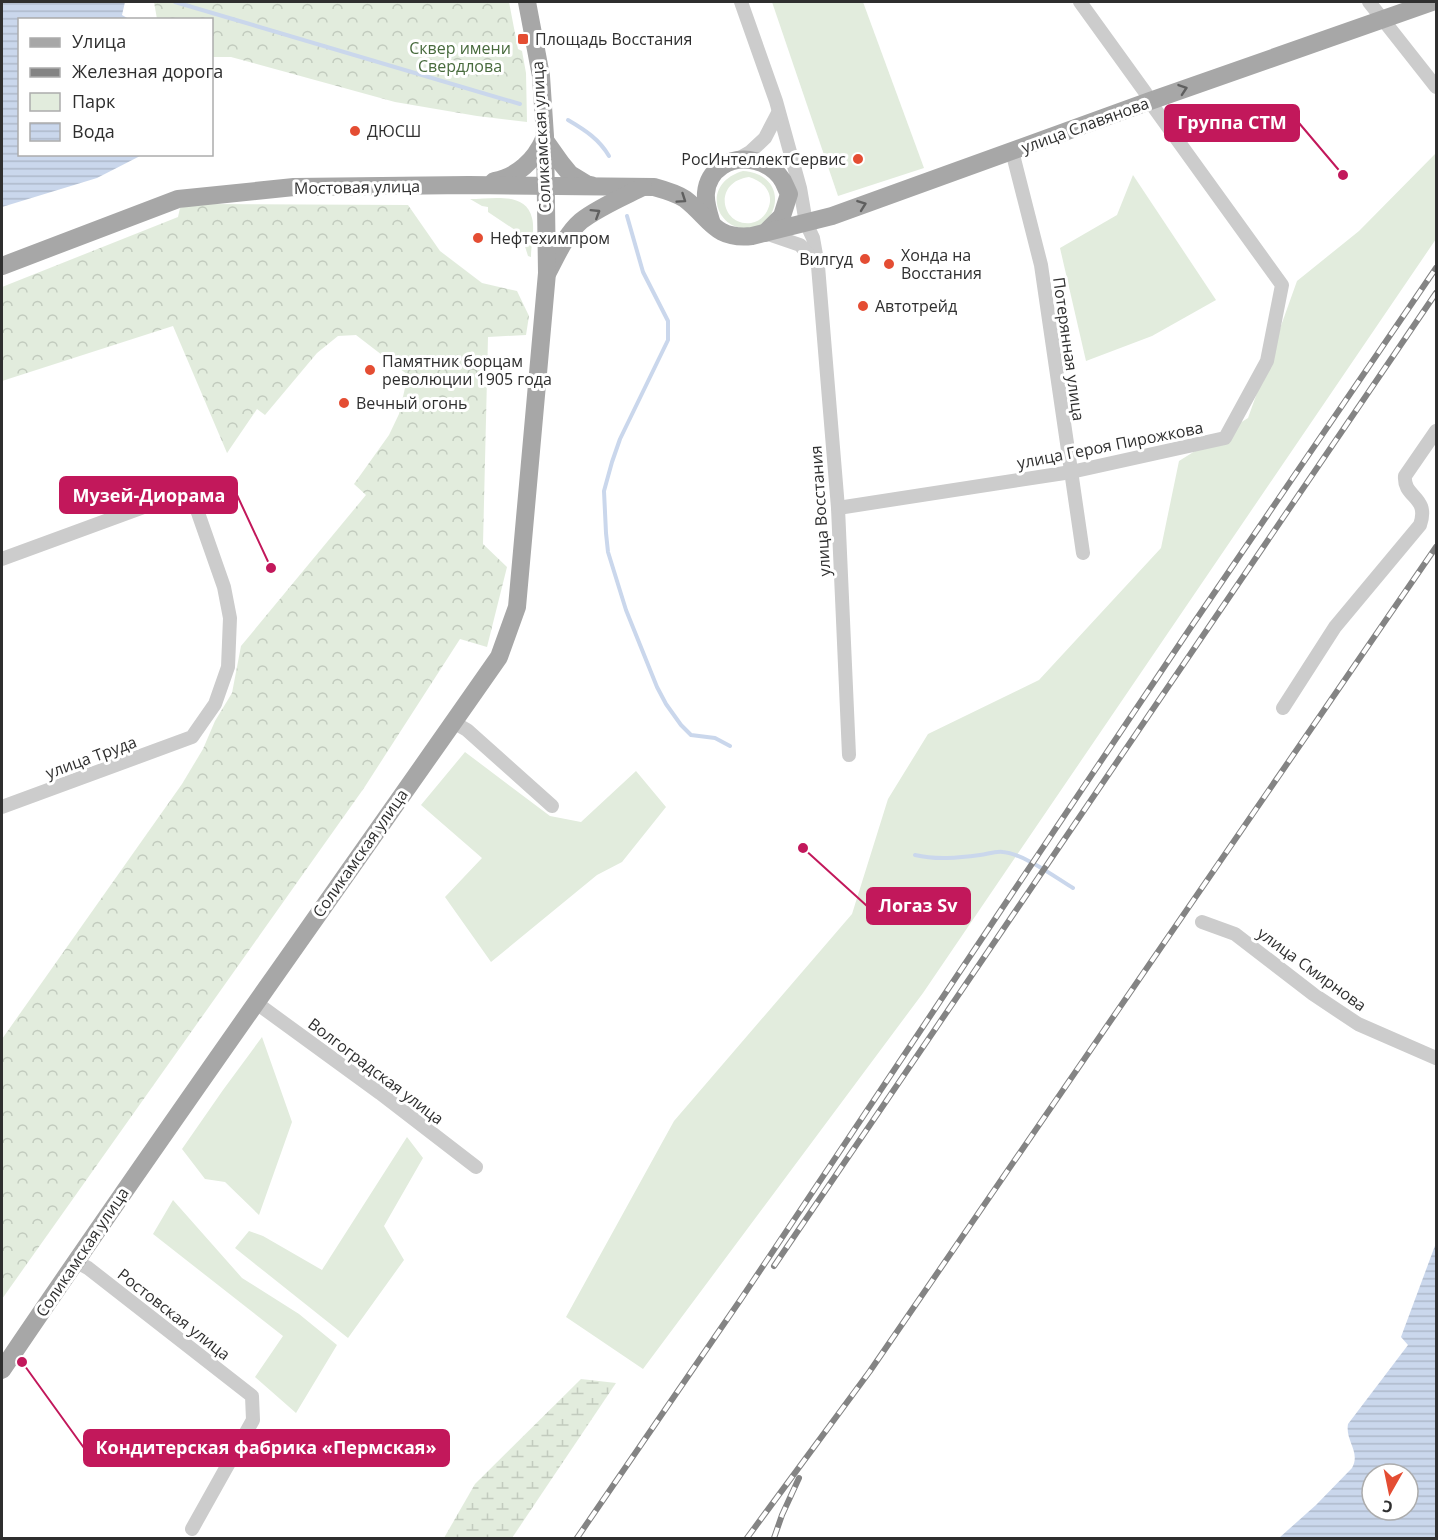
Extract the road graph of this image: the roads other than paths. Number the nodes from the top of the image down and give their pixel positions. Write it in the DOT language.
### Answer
graph roads {
  1 [pos="527,2"];
  2 [pos="741,2"];
  3 [pos="1080,2"];
  4 [pos="1369,2"];
  5 [pos="1432,2"];
  6 [pos="1383,19"];
  7 [pos="1437,87"];
  8 [pos="1150,101"];
  9 [pos="777,107"];
  10 [pos="786,138"];
  11 [pos="544,139"];
  12 [pos="1012,151"];
  13 [pos="738,159"];
  14 [pos="469,185"];
  15 [pos="546,186"];
  16 [pos="600,186"];
  17 [pos="644,186"];
  18 [pos="789,194"];
  19 [pos="806,223"];
  20 [pos="712,226"];
  21 [pos="765,233"];
  22 [pos="2,266"];
  23 [pos="818,266"];
  24 [pos="547,273"];
  25 [pos="1437,431"];
  26 [pos="1071,472"];
  27 [pos="837,508"];
  28 [pos="1083,553"];
  29 [pos="2,559"];
  30 [pos="1283,708"];
  31 [pos="453,722"];
  32 [pos="849,755"];
  33 [pos="552,806"];
  34 [pos="2,807"];
  35 [pos="1202,922"];
  36 [pos="255,1002"];
  37 [pos="1437,1058"];
  38 [pos="476,1167"];
  39 [pos="75,1261"];
  40 [pos="2,1370"];
  41 [pos="192,1530"];
  1 -- 11 [label="main road, Соликамская улица"];
  2 -- 9 [label="street"];
  3 -- 8 [label="street"];
  4 -- 6 [label="street"];
  5 -- 6 [label="main road, улица Славянова"];
  6 -- 7 [label="street"];
  8 -- 6 [label="main road, улица Славянова, one-way"];
  8 -- 12 [label="main road, улица Славянова"];
  8 -- 26 [label="street, улица Героя Пирожкова"];
  9 -- 10 [label="street"];
  9 -- 13 [label="street"];
  10 -- 18 [label="street"];
  10 -- 19 [label="street"];
  11 -- 14 [label="main road"];
  11 -- 15 [label="main road, Соликамская улица"];
  11 -- 16 [label="main road"];
  19 -- 12 [label="main road, улица Славянова, one-way"];
  12 -- 26 [label="street, Потерянная улица"];
  13 -- 18 [label="main road"];
  13 -- 20 [label="main road"];
  14 -- 15 [label="main road, Мостовая улица"];
  14 -- 22 [label="main road, Мостовая улица"];
  15 -- 16 [label="main road, Мостовая улица"];
  15 -- 24 [label="main road, Соликамская улица"];
  16 -- 17 [label="main road, Мостовая улица"];
  17 -- 20 [label="main road, Мостовая улица, one-way"];
  24 -- 17 [label="main road, Соликамская улица, one-way"];
  18 -- 19 [label="street"];
  18 -- 21 [label="main road"];
  19 -- 21 [label="main road"];
  19 -- 23 [label="street, улица Восстания"];
  20 -- 21 [label="main road"];
  21 -- 23 [label="street"];
  23 -- 27 [label="street, улица Восстания"];
  24 -- 31 [label="main road, Соликамская улица"];
  25 -- 30 [label="street"];
  26 -- 27 [label="street, улица Героя Пирожкова"];
  26 -- 28 [label="street, Потерянная улица"];
  27 -- 32 [label="street, улица Восстания"];
  29 -- 34 [label="street, улица Труда"];
  31 -- 33 [label="street"];
  31 -- 36 [label="main road, Соликамская улица"];
  35 -- 37 [label="street, улица Смирнова"];
  36 -- 38 [label="street, Волгоградская улица"];
  36 -- 39 [label="main road, Соликамская улица"];
  39 -- 40 [label="main road, Соликамская улица"];
  39 -- 41 [label="street, Ростовская улица"];
}
